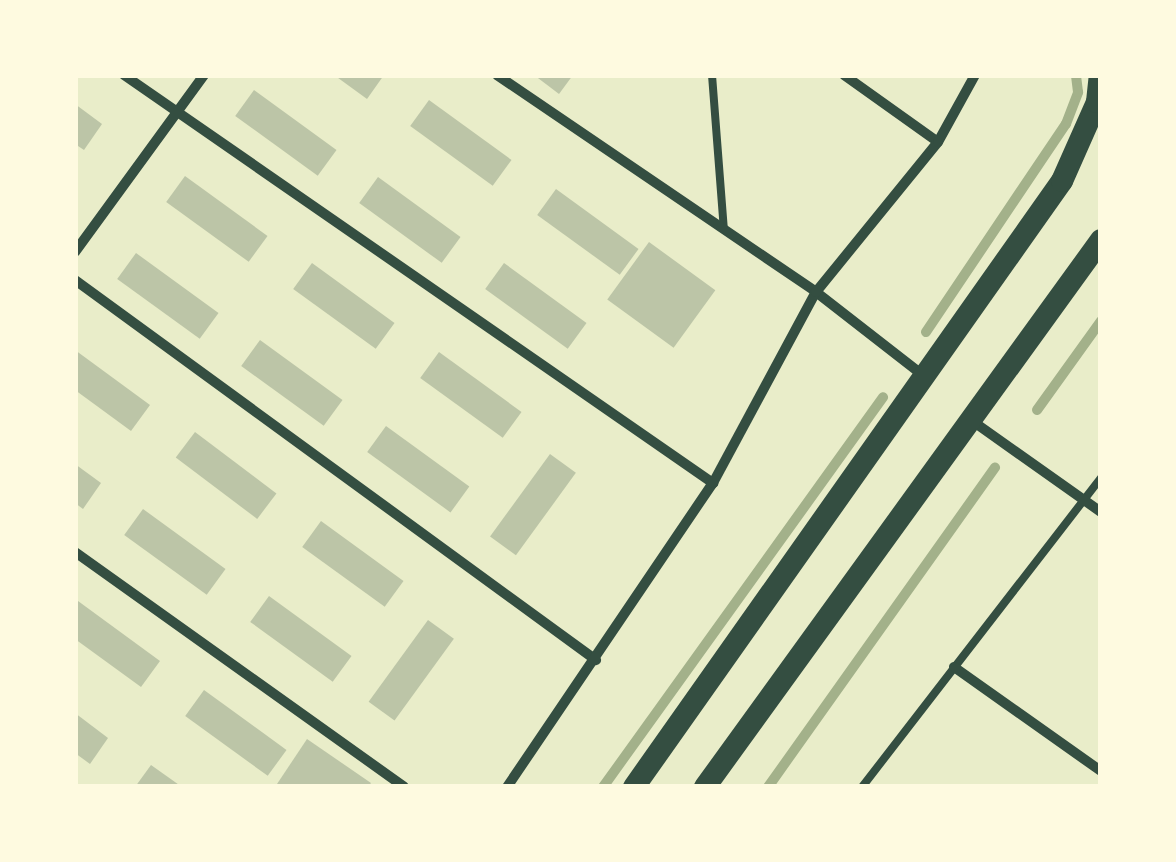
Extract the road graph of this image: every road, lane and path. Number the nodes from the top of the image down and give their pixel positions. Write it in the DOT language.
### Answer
graph roads {
  1 [pos="124,75"];
  2 [pos="204,75"];
  3 [pos="497,75"];
  4 [pos="712,75"];
  5 [pos="844,75"];
  6 [pos="975,75"];
  7 [pos="1100,75"];
  8 [pos="177,113"];
  9 [pos="938,142"];
  10 [pos="724,230"];
  11 [pos="1101,240"];
  12 [pos="75,252"];
  13 [pos="75,280"];
  14 [pos="816,292"];
  15 [pos="926,378"];
  16 [pos="968,418"];
  17 [pos="1101,478"];
  18 [pos="712,483"];
  19 [pos="1084,500"];
  20 [pos="1101,512"];
  21 [pos="75,552"];
  22 [pos="596,660"];
  23 [pos="954,667"];
  24 [pos="1101,771"];
  25 [pos="404,787"];
  26 [pos="507,787"];
  27 [pos="634,787"];
  28 [pos="705,787"];
  29 [pos="862,787"];
  1 -- 8 [label="street"];
  2 -- 8 [label="street"];
  3 -- 10 [label="street"];
  4 -- 10 [label="lane"];
  5 -- 9 [label="street"];
  6 -- 9 [label="street"];
  7 -- 15 [label="main road"];
  8 -- 12 [label="street"];
  8 -- 18 [label="street"];
  9 -- 14 [label="street"];
  10 -- 14 [label="street"];
  11 -- 16 [label="main road"];
  13 -- 22 [label="street"];
  14 -- 15 [label="street"];
  14 -- 18 [label="street"];
  15 -- 27 [label="main road"];
  16 -- 19 [label="street"];
  16 -- 28 [label="main road"];
  17 -- 19 [label="lane"];
  18 -- 22 [label="street"];
  19 -- 20 [label="street"];
  19 -- 23 [label="lane"];
  21 -- 25 [label="street"];
  22 -- 26 [label="street"];
  23 -- 24 [label="street"];
  23 -- 29 [label="lane"];
}
